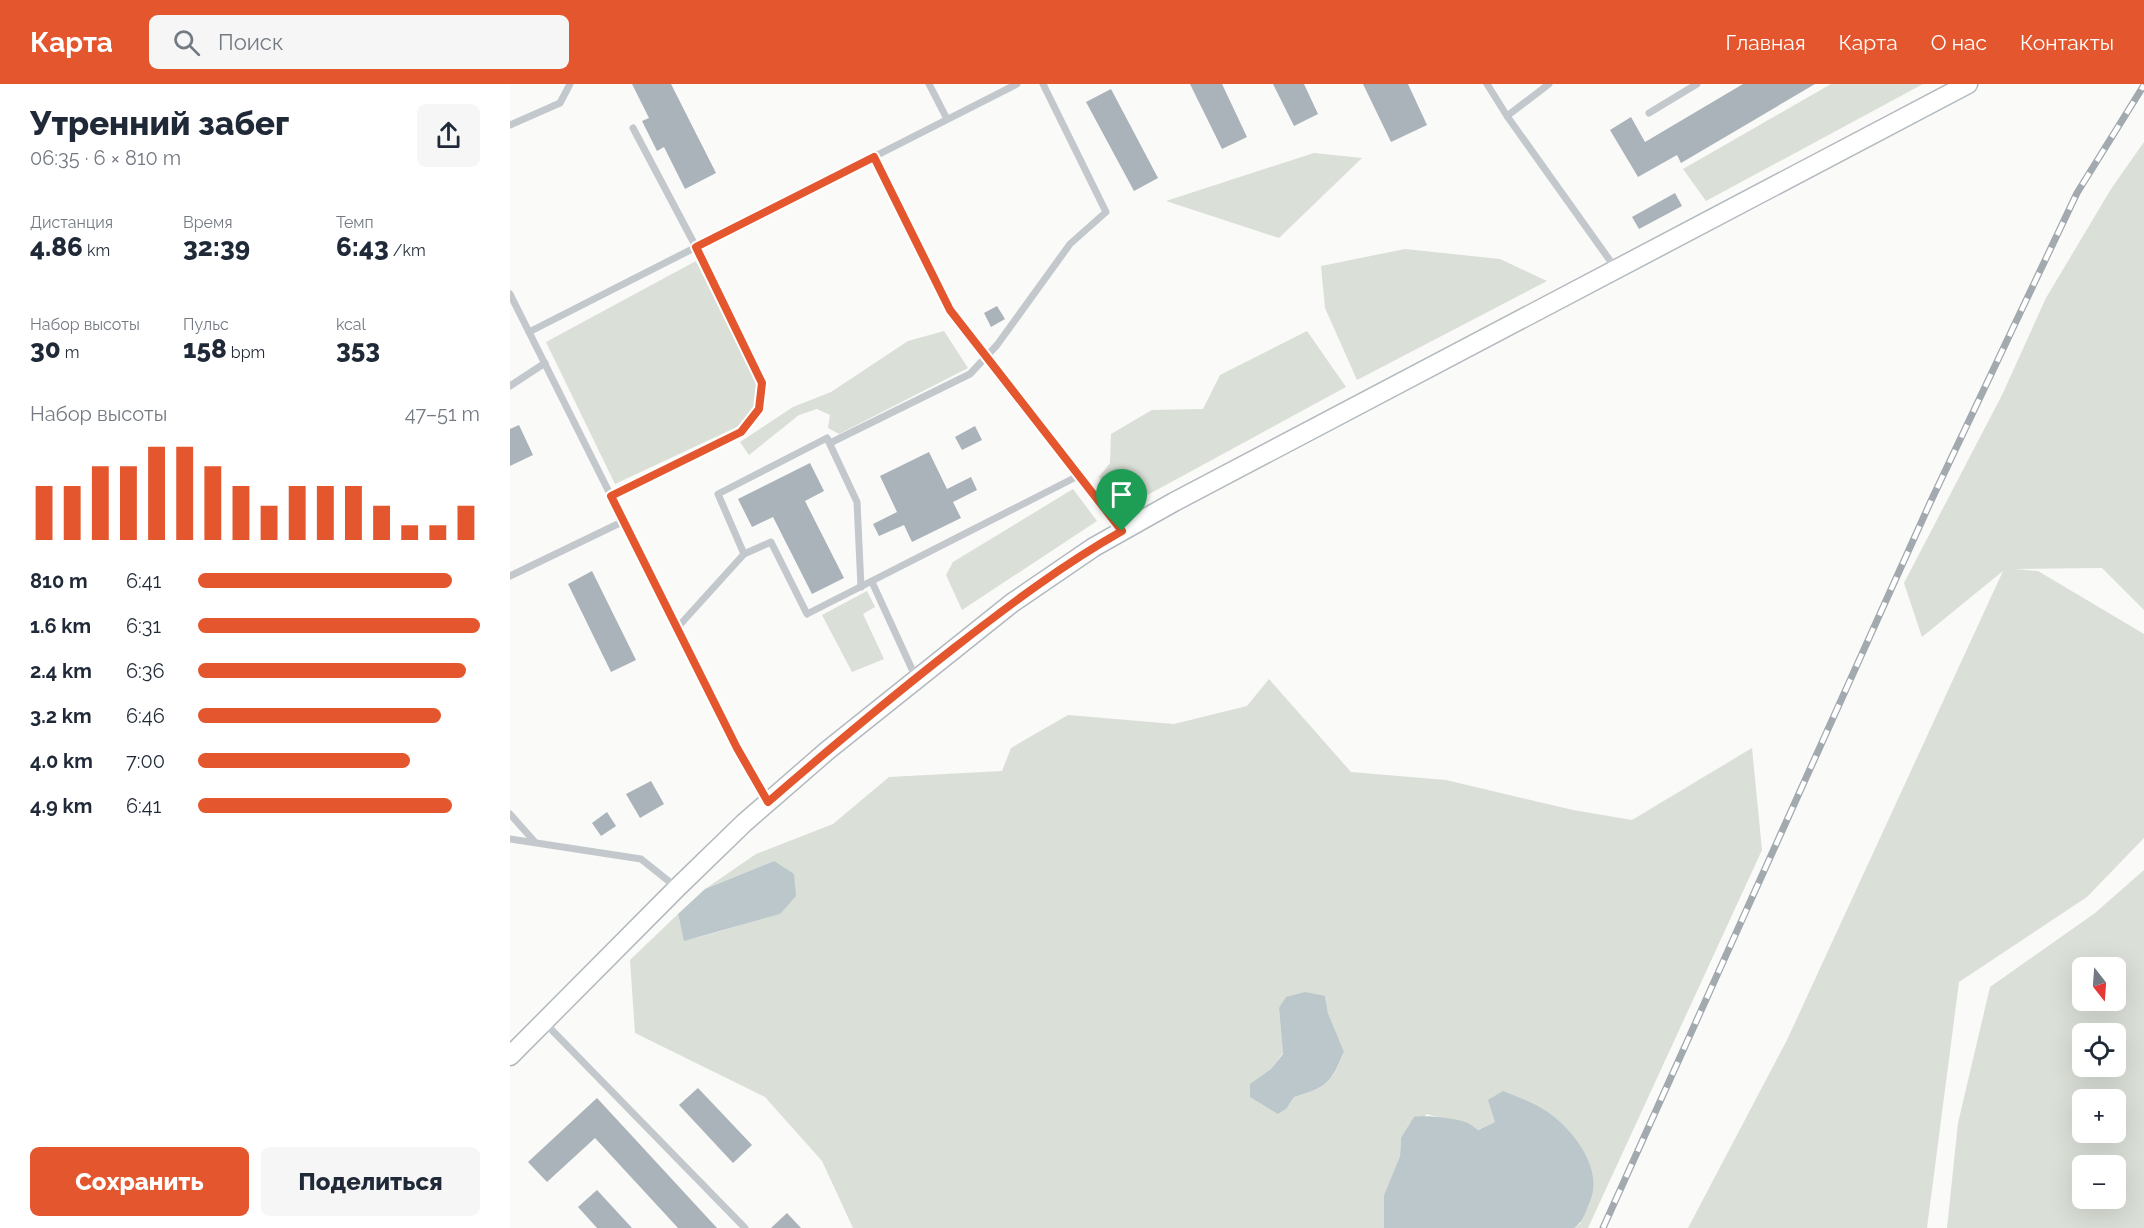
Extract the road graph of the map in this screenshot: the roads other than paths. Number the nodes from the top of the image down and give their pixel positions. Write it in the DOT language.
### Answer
graph roads {
  1 [pos="570,84"];
  2 [pos="929,84"];
  3 [pos="1017,84"];
  4 [pos="1043,84"];
  5 [pos="1487,84"];
  6 [pos="1549,84"];
  7 [pos="1697,84"];
  8 [pos="1968,84"];
  9 [pos="1648,113"];
  10 [pos="1507,116"];
  11 [pos="947,119"];
  12 [pos="510,125"];
  13 [pos="633,128"];
  14 [pos="874,157"];
  15 [pos="696,247"];
  16 [pos="1617,270"];
  17 [pos="510,294"];
  18 [pos="529,332"];
  19 [pos="987,356"];
  20 [pos="545,363"];
  21 [pos="510,386"];
  22 [pos="830,443"];
  23 [pos="1078,476"];
  24 [pos="611,496"];
  25 [pos="624,521"];
  26 [pos="1122,531"];
  27 [pos="744,554"];
  28 [pos="510,576"];
  29 [pos="872,582"];
  30 [pos="861,587"];
  31 [pos="677,628"];
  32 [pos="916,678"];
  33 [pos="768,802"];
  34 [pos="510,814"];
  35 [pos="510,839"];
  36 [pos="534,841"];
  37 [pos="677,888"];
  38 [pos="544,1022"];
  39 [pos="510,1056"];
  40 [pos="745,1228"];
  1 -- 12 [label="lane"];
  2 -- 11 [label="lane"];
  3 -- 11 [label="lane"];
  4 -- 19 [label="lane"];
  5 -- 10 [label="lane"];
  6 -- 10 [label="lane"];
  7 -- 9 [label="lane"];
  8 -- 16 [label="street"];
  10 -- 16 [label="lane"];
  11 -- 14 [label="lane"];
  13 -- 15 [label="lane"];
  14 -- 15 [label="lane"];
  14 -- 19 [label="lane"];
  15 -- 18 [label="lane"];
  15 -- 24 [label="lane"];
  16 -- 26 [label="street"];
  17 -- 18 [label="lane"];
  18 -- 20 [label="lane"];
  19 -- 22 [label="lane"];
  19 -- 23 [label="lane"];
  20 -- 21 [label="lane"];
  20 -- 24 [label="lane"];
  22 -- 27 [label="lane"];
  22 -- 30 [label="lane"];
  23 -- 26 [label="lane"];
  23 -- 29 [label="lane"];
  24 -- 25 [label="lane"];
  25 -- 28 [label="lane"];
  25 -- 31 [label="lane"];
  26 -- 32 [label="street"];
  27 -- 30 [label="lane"];
  27 -- 31 [label="lane"];
  29 -- 30 [label="lane"];
  29 -- 32 [label="lane"];
  31 -- 33 [label="lane"];
  32 -- 33 [label="street"];
  33 -- 37 [label="street"];
  34 -- 36 [label="lane"];
  35 -- 36 [label="lane"];
  36 -- 37 [label="lane"];
  37 -- 38 [label="street"];
  38 -- 39 [label="street"];
  38 -- 40 [label="lane"];
}
